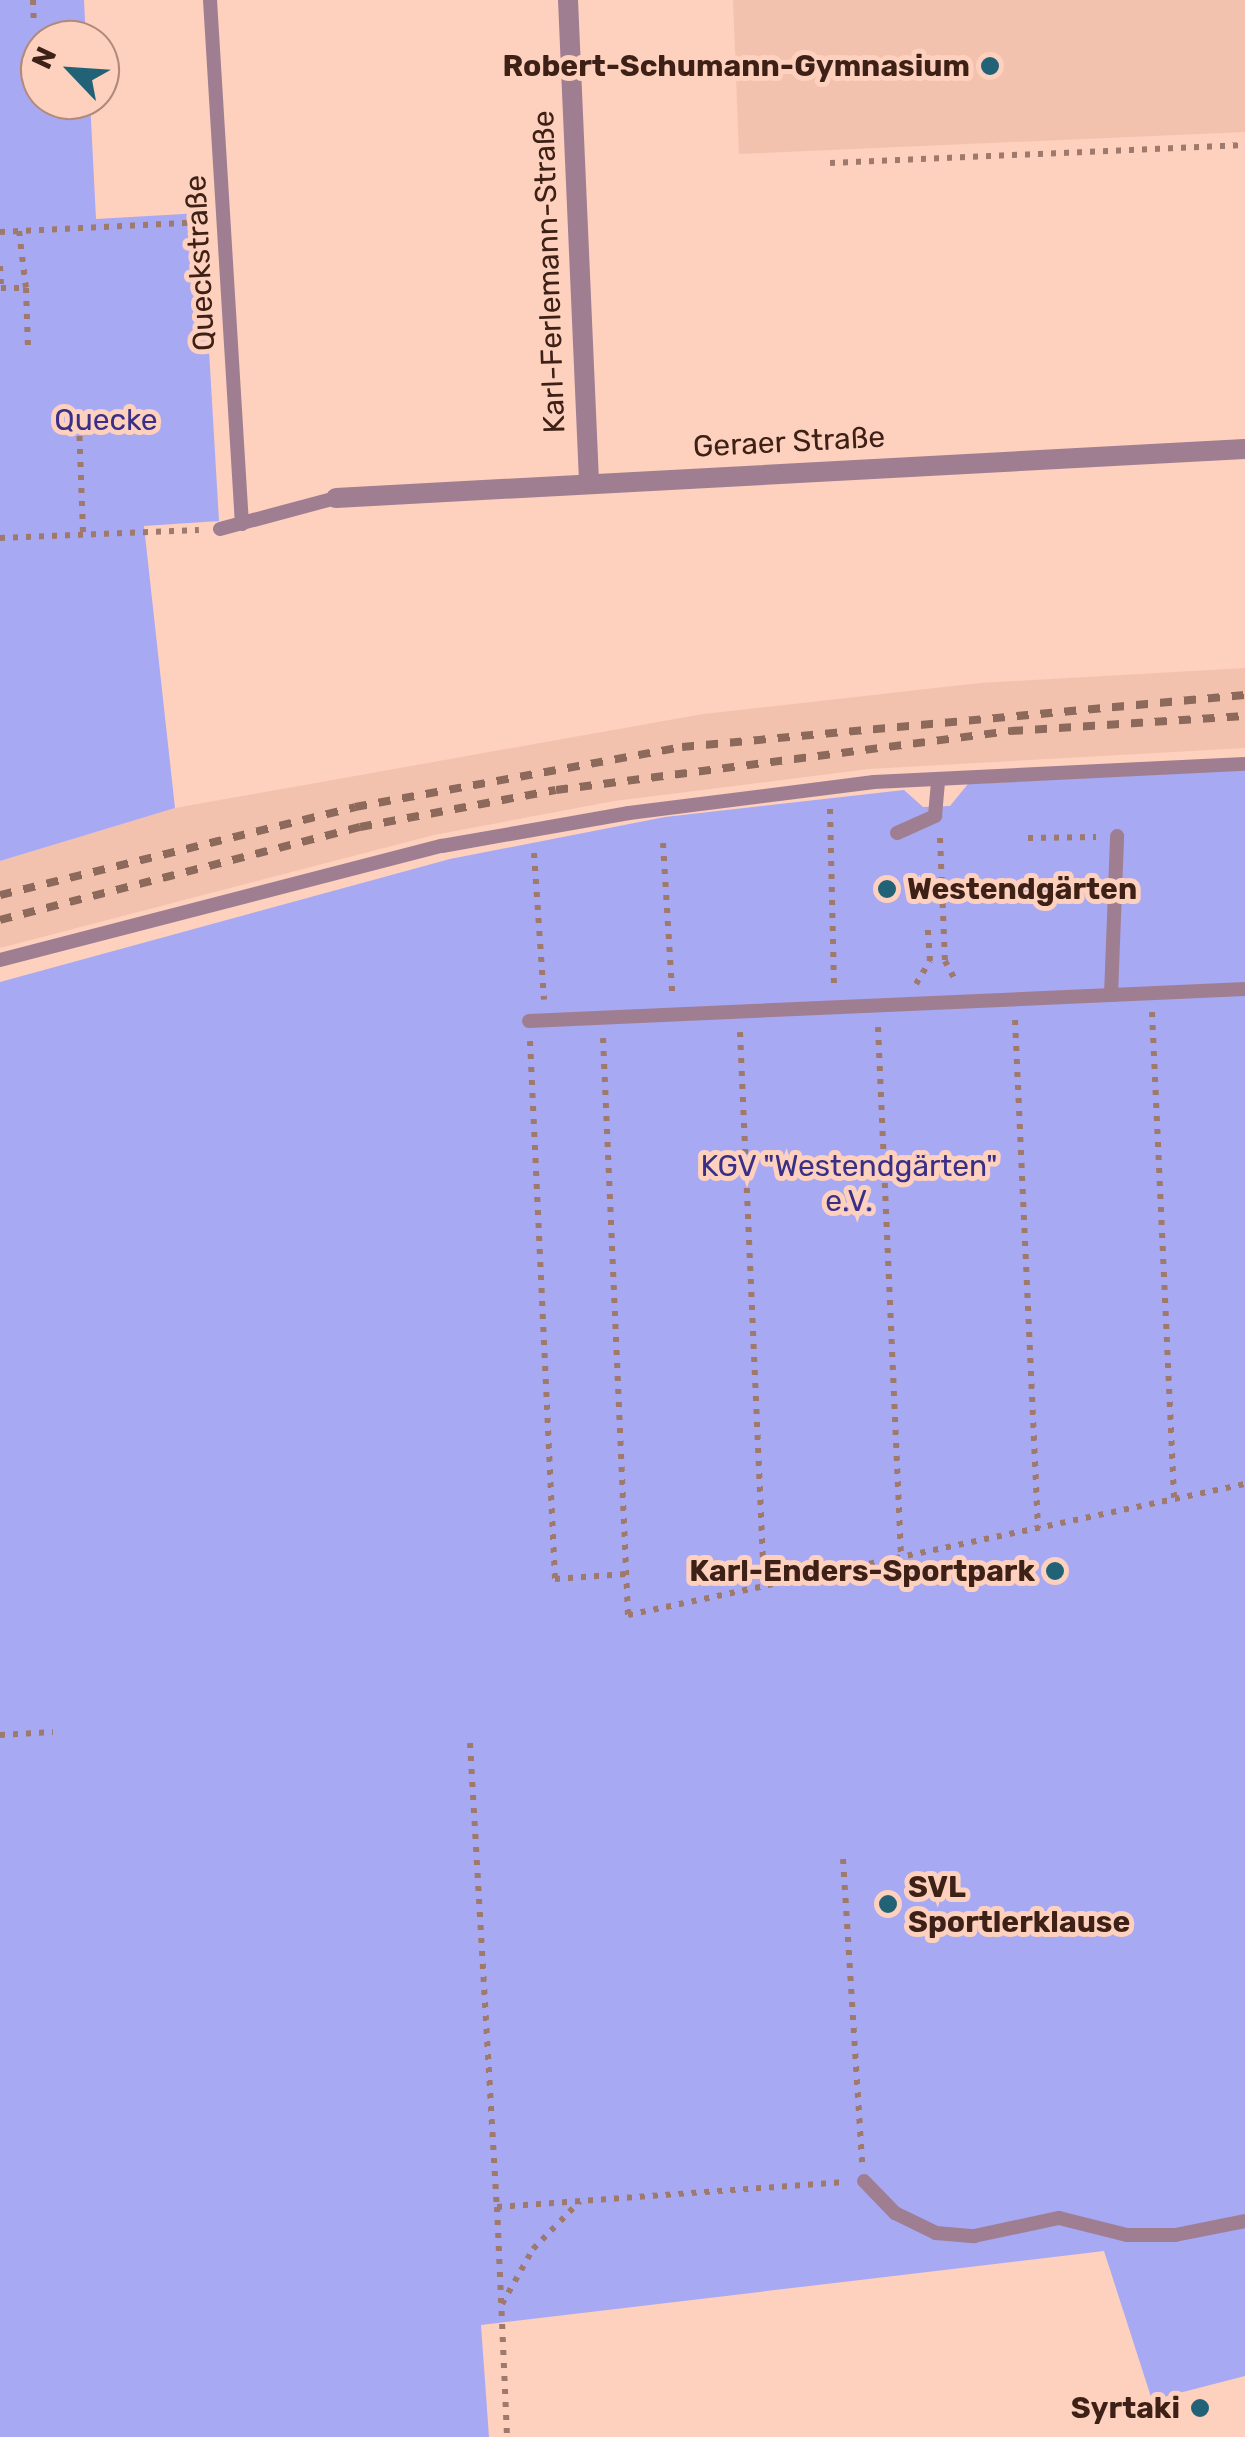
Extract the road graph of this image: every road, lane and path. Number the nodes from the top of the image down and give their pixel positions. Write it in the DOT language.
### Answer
graph roads {
  1 [pos="210,0"];
  2 [pos="568,0"];
  3 [pos="1245,145"];
  4 [pos="830,163"];
  5 [pos="226,220"];
  6 [pos="19,231"];
  7 [pos="0,232"];
  8 [pos="0,266"];
  9 [pos="26,288"];
  10 [pos="28,347"];
  11 [pos="79,423"];
  12 [pos="1245,449"];
  13 [pos="589,482"];
  14 [pos="336,498"];
  15 [pos="242,524"];
  16 [pos="220,529"];
  17 [pos="83,534"];
  18 [pos="0,538"];
  19 [pos="1245,764"];
  20 [pos="938,780"];
  21 [pos="830,802"];
  22 [pos="939,806"];
  23 [pos="897,832"];
  24 [pos="1117,836"];
  25 [pos="1028,838"];
  26 [pos="663,844"];
  27 [pos="534,852"];
  28 [pos="944,931"];
  29 [pos="0,960"];
  30 [pos="1245,989"];
  31 [pos="1151,993"];
  32 [pos="1110,995"];
  33 [pos="1014,999"];
  34 [pos="966,1001"];
  35 [pos="905,1004"];
  36 [pos="877,1006"];
  37 [pos="834,1007"];
  38 [pos="740,1012"];
  39 [pos="673,1015"];
  40 [pos="602,1018"];
  41 [pos="545,1020"];
  42 [pos="529,1021"];
  43 [pos="1245,1484"];
  44 [pos="1174,1500"];
  45 [pos="1038,1528"];
  46 [pos="901,1555"];
  47 [pos="626,1574"];
  48 [pos="764,1585"];
  49 [pos="53,1732"];
  50 [pos="0,1735"];
  51 [pos="470,1743"];
  52 [pos="843,1859"];
  53 [pos="864,2181"];
  54 [pos="580,2201"];
  55 [pos="497,2207"];
  56 [pos="1245,2221"];
  57 [pos="502,2305"];
  58 [pos="508,2437"];
  1 -- 5 [label="lane, Queckstraße"];
  2 -- 13 [label="street, Karl-Ferlemann-Straße"];
  3 -- 4 [label="path"];
  5 -- 6 [label="path"];
  5 -- 15 [label="lane, Queckstraße"];
  6 -- 7 [label="path"];
  6 -- 9 [label="path"];
  8 -- 9 [label="path"];
  9 -- 10 [label="path"];
  11 -- 17 [label="path"];
  12 -- 13 [label="street, Geraer Straße"];
  13 -- 14 [label="street, Geraer Straße"];
  14 -- 15 [label="lane"];
  15 -- 16 [label="lane"];
  16 -- 17 [label="path"];
  17 -- 18 [label="path"];
  19 -- 20 [label="lane"];
  20 -- 22 [label="lane"];
  20 -- 29 [label="lane"];
  21 -- 37 [label="path"];
  22 -- 23 [label="lane"];
  22 -- 28 [label="path"];
  24 -- 25 [label="path"];
  24 -- 32 [label="lane"];
  26 -- 39 [label="path"];
  27 -- 41 [label="path"];
  28 -- 34 [label="path"];
  28 -- 35 [label="path"];
  30 -- 31 [label="lane"];
  31 -- 32 [label="lane"];
  31 -- 44 [label="path"];
  32 -- 33 [label="lane"];
  33 -- 34 [label="lane"];
  33 -- 45 [label="path"];
  34 -- 35 [label="lane"];
  35 -- 36 [label="lane"];
  36 -- 37 [label="lane"];
  36 -- 46 [label="path"];
  37 -- 38 [label="lane"];
  38 -- 39 [label="lane"];
  38 -- 48 [label="path"];
  39 -- 40 [label="lane"];
  40 -- 41 [label="lane"];
  40 -- 47 [label="path"];
  41 -- 42 [label="lane"];
  42 -- 47 [label="path"];
  43 -- 44 [label="path"];
  44 -- 45 [label="path"];
  45 -- 46 [label="path"];
  46 -- 48 [label="path"];
  47 -- 48 [label="path"];
  49 -- 50 [label="path"];
  51 -- 55 [label="path"];
  52 -- 53 [label="path"];
  53 -- 54 [label="path"];
  53 -- 56 [label="lane"];
  54 -- 55 [label="path"];
  54 -- 57 [label="path"];
  55 -- 57 [label="path"];
  57 -- 58 [label="path"];
}
